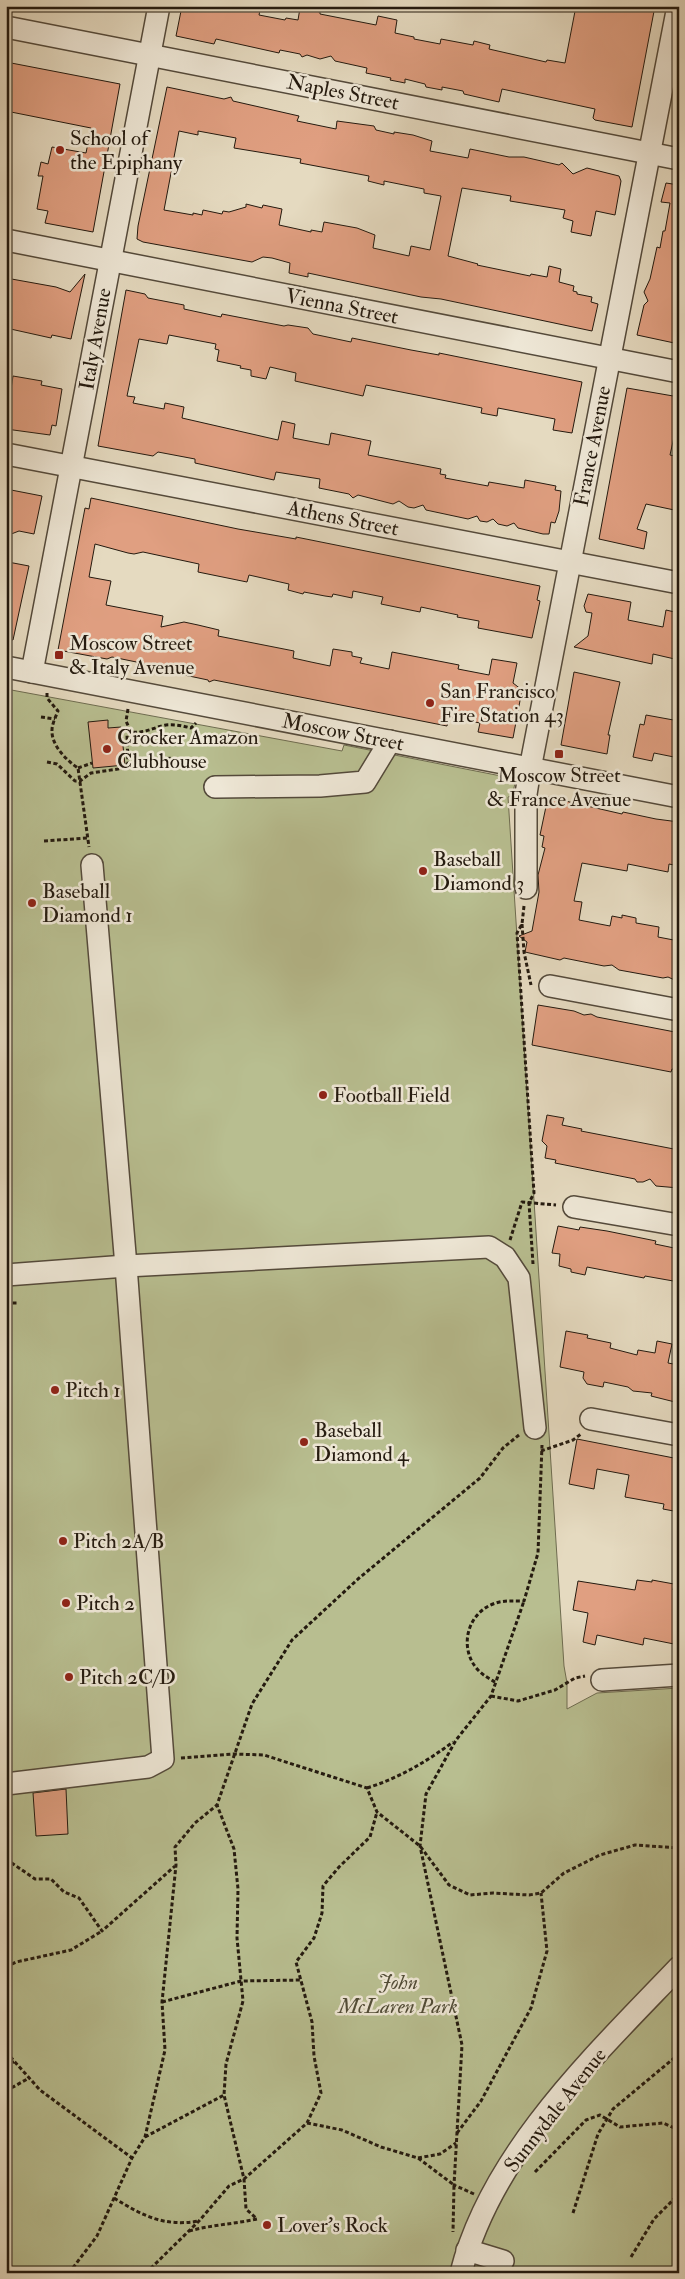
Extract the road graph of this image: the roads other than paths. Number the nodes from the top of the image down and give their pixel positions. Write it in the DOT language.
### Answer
graph roads {
  1 [pos="159,6"];
  2 [pos="678,6"];
  3 [pos="6,27"];
  4 [pos="150,54"];
  5 [pos="649,153"];
  6 [pos="679,159"];
  7 [pos="6,240"];
  8 [pos="109,260"];
  9 [pos="609,358"];
  10 [pos="679,372"];
  11 [pos="6,454"];
  12 [pos="71,467"];
  13 [pos="569,562"];
  14 [pos="679,583"];
  15 [pos="6,667"];
  16 [pos="40,674"];
  17 [pos="390,741"];
  18 [pos="530,769"];
  19 [pos="214,787"];
  20 [pos="679,797"];
  21 [pos="92,865"];
  22 [pos="526,888"];
  23 [pos="550,986"];
  24 [pos="679,1010"];
  25 [pos="574,1206"];
  26 [pos="679,1225"];
  27 [pos="126,1266"];
  28 [pos="6,1275"];
  29 [pos="591,1419"];
  30 [pos="535,1428"];
  31 [pos="679,1435"];
  32 [pos="679,1674"];
  33 [pos="602,1680"];
  34 [pos="6,1784"];
  35 [pos="679,1967"];
  36 [pos="467,2250"];
  37 [pos="503,2261"];
  38 [pos="461,2273"];
  1 -- 4 [label="street, Italy Avenue"];
  2 -- 5 [label="street, France Avenue"];
  3 -- 4 [label="street, Naples Street"];
  4 -- 5 [label="street, Naples Street"];
  4 -- 8 [label="street, Italy Avenue"];
  5 -- 6 [label="street, Naples Street"];
  5 -- 9 [label="street, France Avenue"];
  7 -- 8 [label="street, Vienna Street"];
  8 -- 9 [label="street, Vienna Street"];
  8 -- 12 [label="street, Italy Avenue"];
  9 -- 10 [label="street, Vienna Street"];
  9 -- 13 [label="street, France Avenue"];
  11 -- 12 [label="street, Athens Street"];
  12 -- 13 [label="street, Athens Street"];
  12 -- 16 [label="street, Italy Avenue"];
  13 -- 14 [label="street, Athens Street"];
  13 -- 18 [label="street, France Avenue"];
  15 -- 16 [label="street, Moscow Street"];
  16 -- 17 [label="street, Moscow Street"];
  17 -- 18 [label="street, Moscow Street"];
  17 -- 19 [label="street"];
  18 -- 20 [label="street, Moscow Street"];
  18 -- 22 [label="street, France Avenue"];
  21 -- 27 [label="street"];
  23 -- 24 [label="street"];
  25 -- 26 [label="street"];
  27 -- 28 [label="street"];
  27 -- 30 [label="street"];
  27 -- 34 [label="street"];
  29 -- 31 [label="street"];
  32 -- 33 [label="street"];
  35 -- 36 [label="street, Sunnydale Avenue"];
  36 -- 37 [label="street"];
  36 -- 38 [label="street, Sunnydale Avenue"];
}
